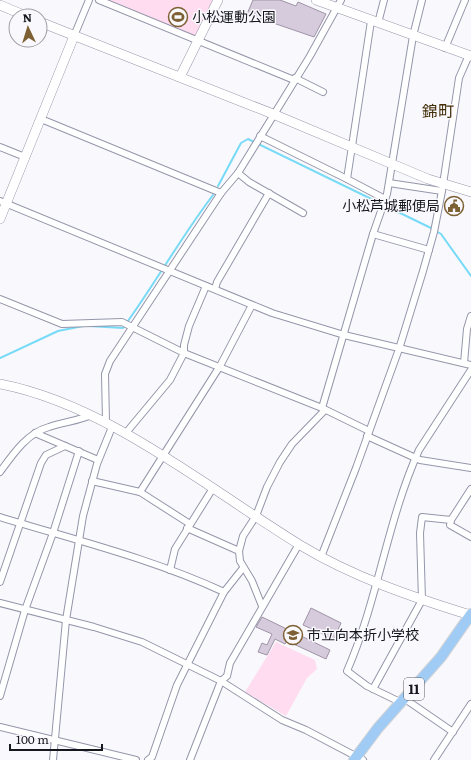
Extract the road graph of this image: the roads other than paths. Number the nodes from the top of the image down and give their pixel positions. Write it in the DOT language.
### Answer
graph roads {
  1 [pos="89,0"];
  2 [pos="99,0"];
  3 [pos="218,0"];
  4 [pos="316,0"];
  5 [pos="384,0"];
  6 [pos="422,0"];
  7 [pos="465,0"];
  8 [pos="339,4"];
  9 [pos="374,22"];
  10 [pos="48,25"];
  11 [pos="74,36"];
  12 [pos="412,36"];
  13 [pos="199,42"];
  14 [pos="445,48"];
  15 [pos="470,56"];
  16 [pos="180,77"];
  17 [pos="295,79"];
  18 [pos="322,92"];
  19 [pos="273,114"];
  20 [pos="41,119"];
  21 [pos="259,138"];
  22 [pos="0,147"];
  23 [pos="351,147"];
  24 [pos="25,157"];
  25 [pos="391,164"];
  26 [pos="238,173"];
  27 [pos="347,179"];
  28 [pos="389,183"];
  29 [pos="443,187"];
  30 [pos="471,192"];
  31 [pos="221,193"];
  32 [pos="269,193"];
  33 [pos="3,202"];
  34 [pos="384,202"];
  35 [pos="303,213"];
  36 [pos="0,219"];
  37 [pos="373,234"];
  38 [pos="429,250"];
  39 [pos="169,270"];
  40 [pos="206,286"];
  41 [pos="215,289"];
  42 [pos="0,299"];
  43 [pos="252,305"];
  44 [pos="471,316"];
  45 [pos="130,327"];
  46 [pos="344,335"];
  47 [pos="399,349"];
  48 [pos="184,352"];
  49 [pos="464,364"];
  50 [pos="471,365"];
  51 [pos="220,366"];
  52 [pos="471,369"];
  53 [pos="0,384"];
  54 [pos="324,409"];
  55 [pos="92,414"];
  56 [pos="109,425"];
  57 [pos="35,433"];
  58 [pos="124,434"];
  59 [pos="368,434"];
  60 [pos="66,446"];
  61 [pos="79,451"];
  62 [pos="162,456"];
  63 [pos="415,458"];
  64 [pos="98,460"];
  65 [pos="471,468"];
  66 [pos="0,472"];
  67 [pos="92,481"];
  68 [pos="213,488"];
  69 [pos="471,489"];
  70 [pos="140,492"];
  71 [pos="256,516"];
  72 [pos="0,517"];
  73 [pos="451,520"];
  74 [pos="20,523"];
  75 [pos="189,526"];
  76 [pos="53,533"];
  77 [pos="471,537"];
  78 [pos="80,540"];
  79 [pos="299,544"];
  80 [pos="239,551"];
  81 [pos="321,557"];
  82 [pos="243,568"];
  83 [pos="170,570"];
  84 [pos="0,582"];
  85 [pos="375,582"];
  86 [pos="224,592"];
  87 [pos="422,600"];
  88 [pos="0,603"];
  89 [pos="262,606"];
  90 [pos="25,610"];
  91 [pos="471,615"];
  92 [pos="66,620"];
  93 [pos="188,664"];
  94 [pos="221,680"];
  95 [pos="373,689"];
  96 [pos="0,696"];
  97 [pos="404,701"];
  98 [pos="471,704"];
  99 [pos="0,727"];
  100 [pos="453,732"];
  101 [pos="55,740"];
  102 [pos="358,759"];
  103 [pos="53,760"];
  104 [pos="136,760"];
  105 [pos="148,760"];
  106 [pos="190,760"];
  107 [pos="434,760"];
  1 -- 11 [label="street"];
  2 -- 13 [label="street"];
  3 -- 13 [label="street"];
  4 -- 8 [label="street"];
  5 -- 9 [label="street"];
  6 -- 12 [label="street"];
  7 -- 14 [label="street"];
  8 -- 9 [label="street"];
  8 -- 17 [label="street"];
  9 -- 12 [label="street"];
  9 -- 23 [label="street"];
  10 -- 11 [label="street"];
  11 -- 16 [label="street"];
  11 -- 20 [label="street"];
  12 -- 14 [label="street"];
  12 -- 25 [label="street"];
  13 -- 16 [label="street"];
  13 -- 17 [label="street"];
  14 -- 15 [label="street"];
  15 -- 29 [label="street"];
  16 -- 19 [label="street"];
  17 -- 18 [label="street"];
  17 -- 19 [label="street"];
  19 -- 21 [label="street"];
  19 -- 23 [label="street"];
  20 -- 24 [label="street"];
  20 -- 31 [label="street"];
  21 -- 26 [label="street"];
  21 -- 27 [label="street"];
  22 -- 24 [label="street"];
  23 -- 25 [label="street"];
  23 -- 27 [label="street"];
  24 -- 33 [label="street"];
  25 -- 28 [label="street"];
  25 -- 29 [label="street"];
  26 -- 31 [label="street"];
  26 -- 32 [label="street"];
  27 -- 34 [label="street"];
  28 -- 29 [label="street"];
  28 -- 34 [label="street"];
  29 -- 30 [label="street"];
  29 -- 38 [label="street"];
  31 -- 39 [label="street"];
  32 -- 35 [label="street"];
  32 -- 41 [label="street"];
  33 -- 36 [label="street"];
  33 -- 39 [label="street"];
  34 -- 37 [label="street"];
  37 -- 38 [label="street"];
  37 -- 46 [label="street"];
  38 -- 47 [label="street"];
  39 -- 40 [label="street"];
  39 -- 45 [label="street"];
  40 -- 41 [label="street"];
  40 -- 48 [label="street"];
  41 -- 43 [label="street"];
  42 -- 45 [label="street"];
  43 -- 46 [label="street"];
  43 -- 51 [label="street"];
  44 -- 49 [label="street"];
  45 -- 48 [label="street"];
  45 -- 56 [label="street"];
  46 -- 47 [label="street"];
  46 -- 54 [label="street"];
  47 -- 49 [label="street"];
  47 -- 59 [label="street"];
  48 -- 51 [label="street"];
  48 -- 58 [label="street"];
  49 -- 50 [label="street"];
  49 -- 52 [label="street"];
  51 -- 54 [label="street"];
  51 -- 62 [label="street"];
  52 -- 63 [label="street"];
  53 -- 55 [label="street"];
  54 -- 59 [label="street"];
  54 -- 71 [label="street"];
  55 -- 56 [label="street"];
  55 -- 57 [label="street"];
  56 -- 58 [label="street"];
  56 -- 64 [label="street"];
  57 -- 60 [label="street"];
  57 -- 66 [label="street"];
  58 -- 62 [label="street"];
  59 -- 63 [label="street"];
  59 -- 81 [label="street"];
  60 -- 61 [label="street"];
  60 -- 74 [label="street"];
  61 -- 64 [label="street"];
  61 -- 76 [label="street"];
  62 -- 68 [label="street"];
  62 -- 70 [label="street"];
  63 -- 65 [label="street"];
  63 -- 85 [label="street"];
  64 -- 67 [label="street"];
  67 -- 70 [label="street"];
  67 -- 78 [label="street"];
  68 -- 71 [label="street"];
  68 -- 75 [label="street"];
  69 -- 73 [label="street"];
  70 -- 75 [label="street"];
  71 -- 79 [label="street"];
  71 -- 80 [label="street"];
  72 -- 74 [label="street"];
  73 -- 77 [label="street"];
  73 -- 87 [label="street"];
  74 -- 76 [label="street"];
  74 -- 84 [label="street"];
  75 -- 80 [label="street"];
  75 -- 83 [label="street"];
  76 -- 78 [label="street"];
  76 -- 90 [label="street"];
  78 -- 83 [label="street"];
  78 -- 92 [label="street"];
  79 -- 81 [label="street"];
  79 -- 89 [label="street"];
  80 -- 82 [label="street"];
  81 -- 85 [label="street"];
  82 -- 86 [label="street"];
  82 -- 89 [label="street"];
  83 -- 86 [label="street"];
  85 -- 87 [label="street"];
  85 -- 95 [label="street"];
  86 -- 93 [label="street"];
  87 -- 91 [label="street"];
  87 -- 95 [label="street"];
  88 -- 90 [label="street"];
  89 -- 94 [label="street"];
  90 -- 92 [label="street"];
  90 -- 96 [label="street"];
  91 -- 97 [label="main road, 11"];
  92 -- 93 [label="street"];
  92 -- 101 [label="street"];
  93 -- 94 [label="street"];
  93 -- 105 [label="street"];
  94 -- 102 [label="street"];
  94 -- 106 [label="street"];
  95 -- 97 [label="street"];
  97 -- 100 [label="street"];
  97 -- 102 [label="main road, 11"];
  98 -- 100 [label="street"];
  99 -- 101 [label="street"];
  100 -- 107 [label="street"];
  101 -- 103 [label="street"];
  101 -- 104 [label="street"];
}
